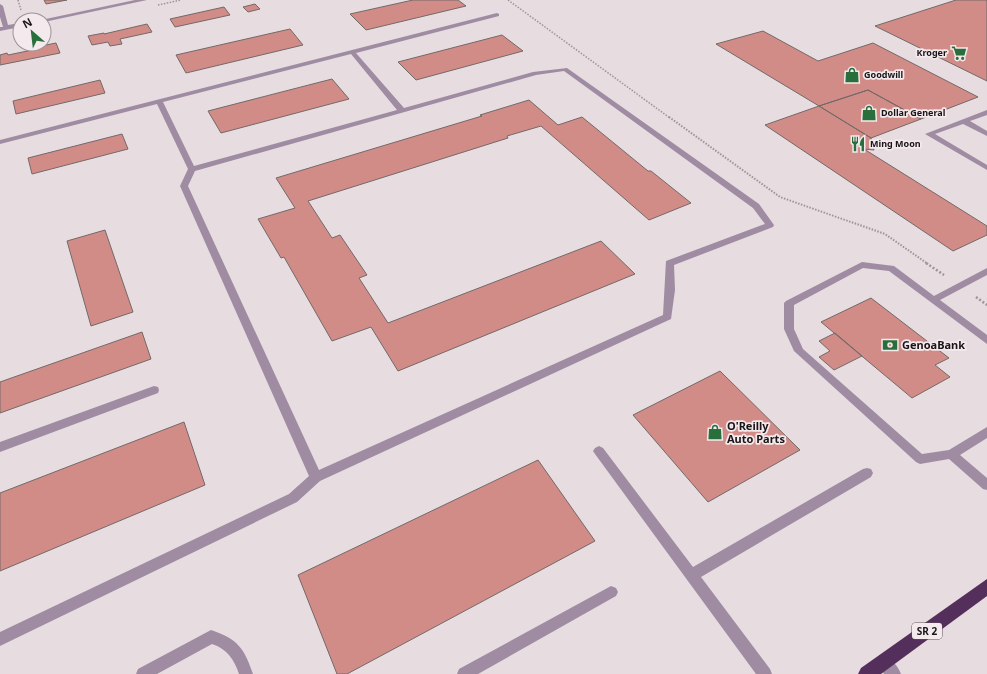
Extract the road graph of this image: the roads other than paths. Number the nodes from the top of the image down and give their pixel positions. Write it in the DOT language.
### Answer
graph roads {
  1 [pos="144,0"];
  2 [pos="0,6"];
  3 [pos="497,15"];
  4 [pos="52,18"];
  5 [pos="3,29"];
  6 [pos="352,52"];
  7 [pos="159,101"];
  8 [pos="402,111"];
  9 [pos="987,112"];
  10 [pos="964,121"];
  11 [pos="987,134"];
  12 [pos="0,142"];
  13 [pos="987,168"];
  14 [pos="192,169"];
  15 [pos="987,271"];
  16 [pos="933,300"];
  17 [pos="987,340"];
  18 [pos="154,390"];
  19 [pos="987,432"];
  20 [pos="0,447"];
  21 [pos="600,451"];
  22 [pos="951,454"];
  23 [pos="868,473"];
  24 [pos="316,477"];
  25 [pos="987,485"];
  26 [pos="692,575"];
  27 [pos="987,587"];
  28 [pos="611,592"];
  29 [pos="0,639"];
  30 [pos="889,668"];
  31 [pos="143,674"];
  32 [pos="246,674"];
  33 [pos="464,674"];
  34 [pos="765,674"];
  35 [pos="867,674"];
  1 -- 4 [label="street"];
  2 -- 5 [label="street"];
  3 -- 6 [label="street"];
  6 -- 7 [label="street"];
  6 -- 8 [label="street"];
  7 -- 12 [label="street"];
  7 -- 14 [label="street"];
  8 -- 14 [label="street"];
  8 -- 24 [label="street"];
  9 -- 10 [label="street"];
  10 -- 11 [label="street"];
  10 -- 13 [label="street"];
  14 -- 24 [label="street"];
  15 -- 16 [label="street"];
  16 -- 17 [label="street"];
  16 -- 22 [label="street"];
  18 -- 20 [label="street"];
  19 -- 22 [label="street"];
  21 -- 26 [label="street"];
  22 -- 25 [label="street"];
  23 -- 26 [label="street"];
  24 -- 29 [label="street"];
  26 -- 34 [label="street"];
  27 -- 30 [label="highway, SR 2"];
  28 -- 33 [label="street"];
  30 -- 35 [label="highway, SR 2"];
  31 -- 32 [label="street"];
}
